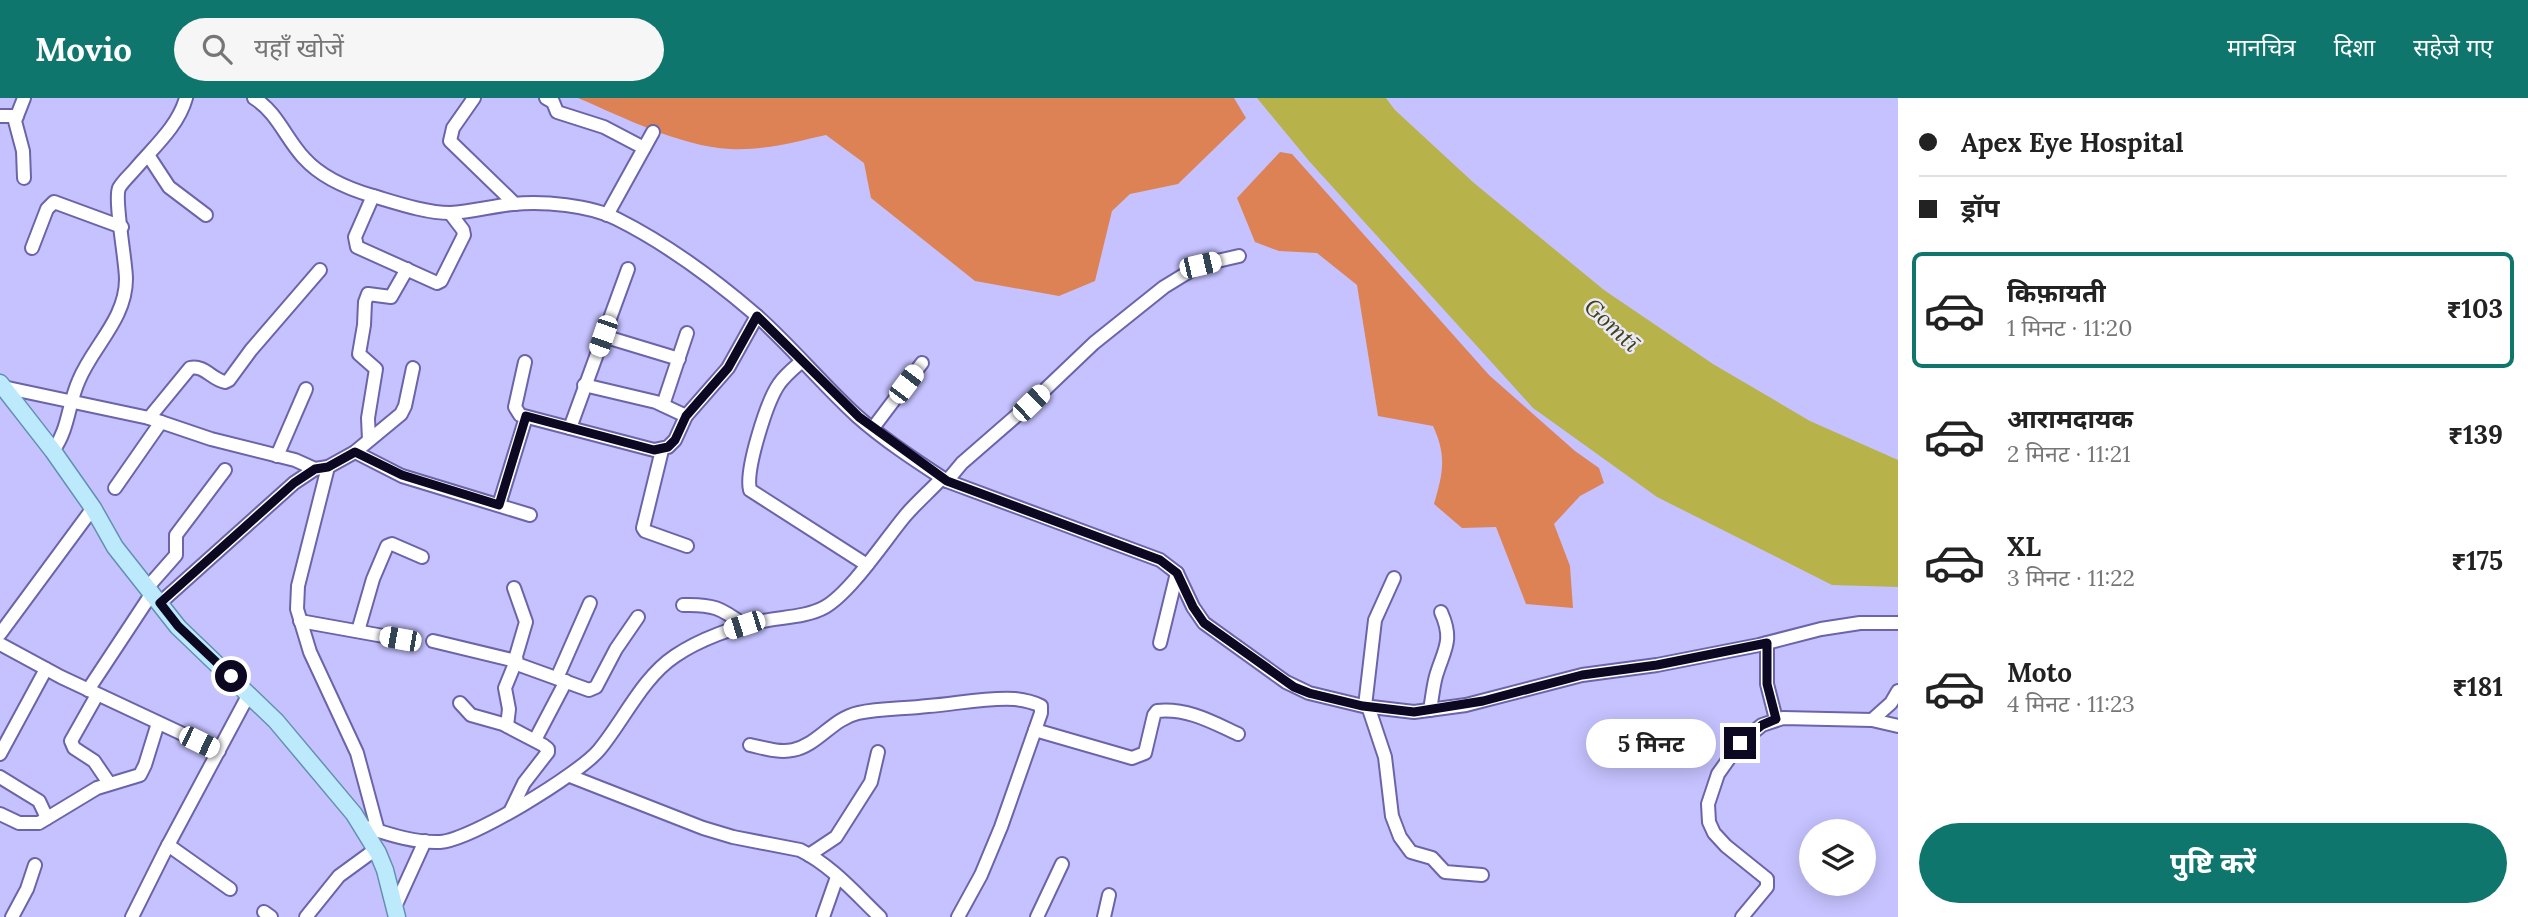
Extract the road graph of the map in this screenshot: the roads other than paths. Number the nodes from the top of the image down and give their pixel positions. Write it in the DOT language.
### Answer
graph roads {
  1 [pos="24,98"];
  2 [pos="186,98"];
  3 [pos="254,98"];
  4 [pos="278,98"];
  5 [pos="546,98"];
  6 [pos="471,99"];
  7 [pos="270,110"];
  8 [pos="0,116"];
  9 [pos="17,116"];
  10 [pos="653,132"];
  11 [pos="644,148"];
  12 [pos="148,155"];
  13 [pos="24,178"];
  14 [pos="373,195"];
  15 [pos="515,204"];
  16 [pos="450,213"];
  17 [pos="206,215"];
  18 [pos="607,215"];
  19 [pos="122,227"];
  20 [pos="32,248"];
  21 [pos="1240,256"];
  22 [pos="628,269"];
  23 [pos="320,270"];
  24 [pos="407,270"];
  25 [pos="757,316"];
  26 [pos="687,333"];
  27 [pos="603,336"];
  28 [pos="678,359"];
  29 [pos="802,361"];
  30 [pos="525,362"];
  31 [pos="922,363"];
  32 [pos="413,368"];
  33 [pos="2,385"];
  34 [pos="584,386"];
  35 [pos="306,389"];
  36 [pos="72,401"];
  37 [pos="663,405"];
  38 [pos="526,416"];
  39 [pos="686,416"];
  40 [pos="155,420"];
  41 [pos="570,428"];
  42 [pos="873,428"];
  43 [pos="369,440"];
  44 [pos="662,450"];
  45 [pos="53,451"];
  46 [pos="355,452"];
  47 [pos="277,456"];
  48 [pos="322,468"];
  49 [pos="225,470"];
  50 [pos="944,480"];
  51 [pos="115,488"];
  52 [pos="499,505"];
  53 [pos="93,508"];
  54 [pos="530,515"];
  55 [pos="687,546"];
  56 [pos="422,557"];
  57 [pos="867,565"];
  58 [pos="1177,573"];
  59 [pos="1394,578"];
  60 [pos="514,588"];
  61 [pos="153,595"];
  62 [pos="590,603"];
  63 [pos="683,605"];
  64 [pos="1441,611"];
  65 [pos="638,617"];
  66 [pos="300,621"];
  67 [pos="1898,623"];
  68 [pos="744,625"];
  69 [pos="358,631"];
  70 [pos="0,634"];
  71 [pos="400,639"];
  72 [pos="433,641"];
  73 [pos="1160,643"];
  74 [pos="1767,643"];
  75 [pos="0,644"];
  76 [pos="516,661"];
  77 [pos="46,669"];
  78 [pos="562,679"];
  79 [pos="1898,691"];
  80 [pos="93,692"];
  81 [pos="249,694"];
  82 [pos="460,703"];
  83 [pos="1366,706"];
  84 [pos="1430,710"];
  85 [pos="1776,719"];
  86 [pos="1872,720"];
  87 [pos="159,723"];
  88 [pos="507,726"];
  89 [pos="1898,726"];
  90 [pos="1035,730"];
  91 [pos="1238,734"];
  92 [pos="535,740"];
  93 [pos="750,746"];
  94 [pos="219,751"];
  95 [pos="878,752"];
  96 [pos="0,754"];
  97 [pos="570,776"];
  98 [pos="0,777"];
  99 [pos="109,783"];
  100 [pos="511,810"];
  101 [pos="0,814"];
  102 [pos="47,818"];
  103 [pos="370,829"];
  104 [pos="425,841"];
  105 [pos="168,845"];
  106 [pos="376,849"];
  107 [pos="809,855"];
  108 [pos="1062,864"];
  109 [pos="35,866"];
  110 [pos="1482,875"];
  111 [pos="837,877"];
  112 [pos="230,889"];
  113 [pos="1109,895"];
  114 [pos="396,913"];
  115 [pos="12,917"];
  116 [pos="132,917"];
  117 [pos="306,917"];
  118 [pos="823,917"];
  119 [pos="879,917"];
  120 [pos="958,917"];
  121 [pos="1037,917"];
  122 [pos="1104,917"];
  123 [pos="1742,917"];
  1 -- 9 [label="street"];
  2 -- 12 [label="street"];
  3 -- 7 [label="street"];
  4 -- 7 [label="street"];
  5 -- 11 [label="street"];
  6 -- 15 [label="street"];
  7 -- 14 [label="street"];
  8 -- 9 [label="street"];
  9 -- 13 [label="street"];
  10 -- 11 [label="street"];
  11 -- 18 [label="street"];
  12 -- 17 [label="street"];
  12 -- 19 [label="street"];
  14 -- 16 [label="street"];
  14 -- 24 [label="street"];
  15 -- 16 [label="street"];
  15 -- 18 [label="street"];
  16 -- 24 [label="street"];
  18 -- 25 [label="street"];
  19 -- 20 [label="street"];
  19 -- 36 [label="street"];
  21 -- 50 [label="street"];
  22 -- 27 [label="street"];
  23 -- 40 [label="street"];
  24 -- 43 [label="street"];
  25 -- 29 [label="street"];
  25 -- 39 [label="street"];
  26 -- 28 [label="street"];
  27 -- 28 [label="street"];
  27 -- 34 [label="street"];
  28 -- 37 [label="street"];
  29 -- 42 [label="street"];
  29 -- 57 [label="street"];
  30 -- 38 [label="street"];
  31 -- 42 [label="street"];
  32 -- 43 [label="street"];
  33 -- 36 [label="street"];
  33 -- 45 [label="main road"];
  34 -- 37 [label="street"];
  34 -- 41 [label="street"];
  35 -- 47 [label="street"];
  36 -- 40 [label="street"];
  36 -- 45 [label="street"];
  37 -- 39 [label="street"];
  38 -- 41 [label="street"];
  38 -- 52 [label="street"];
  39 -- 44 [label="street"];
  40 -- 47 [label="street"];
  40 -- 51 [label="street"];
  41 -- 44 [label="street"];
  42 -- 50 [label="street"];
  43 -- 46 [label="street"];
  44 -- 55 [label="street"];
  45 -- 53 [label="main road"];
  46 -- 48 [label="street"];
  46 -- 52 [label="street"];
  47 -- 48 [label="street"];
  48 -- 61 [label="street"];
  48 -- 66 [label="street"];
  49 -- 61 [label="street"];
  50 -- 57 [label="street"];
  50 -- 58 [label="street"];
  52 -- 54 [label="street"];
  53 -- 61 [label="main road"];
  53 -- 70 [label="street"];
  56 -- 69 [label="street"];
  57 -- 68 [label="street"];
  58 -- 73 [label="street"];
  58 -- 83 [label="street"];
  59 -- 83 [label="street"];
  60 -- 76 [label="street"];
  61 -- 80 [label="street"];
  61 -- 81 [label="main road"];
  62 -- 78 [label="street"];
  63 -- 68 [label="street"];
  64 -- 84 [label="street"];
  65 -- 78 [label="street"];
  66 -- 69 [label="street"];
  66 -- 103 [label="street"];
  67 -- 74 [label="street"];
  68 -- 97 [label="street"];
  69 -- 71 [label="street"];
  72 -- 76 [label="street"];
  74 -- 84 [label="street"];
  74 -- 85 [label="street"];
  75 -- 77 [label="street"];
  76 -- 78 [label="street"];
  76 -- 88 [label="street"];
  77 -- 80 [label="street"];
  77 -- 96 [label="street"];
  78 -- 92 [label="street"];
  79 -- 86 [label="street"];
  80 -- 87 [label="street"];
  80 -- 99 [label="street"];
  81 -- 94 [label="street"];
  81 -- 103 [label="main road"];
  82 -- 88 [label="street"];
  83 -- 84 [label="street"];
  83 -- 110 [label="street"];
  85 -- 86 [label="street"];
  85 -- 123 [label="street"];
  86 -- 89 [label="street"];
  87 -- 94 [label="street"];
  87 -- 99 [label="street"];
  88 -- 92 [label="street"];
  90 -- 91 [label="street"];
  90 -- 93 [label="street"];
  90 -- 120 [label="street"];
  92 -- 100 [label="street"];
  94 -- 105 [label="street"];
  95 -- 107 [label="street"];
  97 -- 100 [label="street"];
  97 -- 107 [label="street"];
  98 -- 102 [label="street"];
  99 -- 102 [label="street"];
  100 -- 104 [label="street"];
  101 -- 102 [label="street"];
  103 -- 104 [label="street"];
  103 -- 106 [label="main road"];
  104 -- 114 [label="street"];
  105 -- 112 [label="street"];
  105 -- 116 [label="street"];
  106 -- 114 [label="main road"];
  106 -- 117 [label="street"];
  107 -- 111 [label="street"];
  108 -- 121 [label="street"];
  109 -- 115 [label="street"];
  111 -- 118 [label="street"];
  111 -- 119 [label="street"];
  113 -- 122 [label="street"];
}
